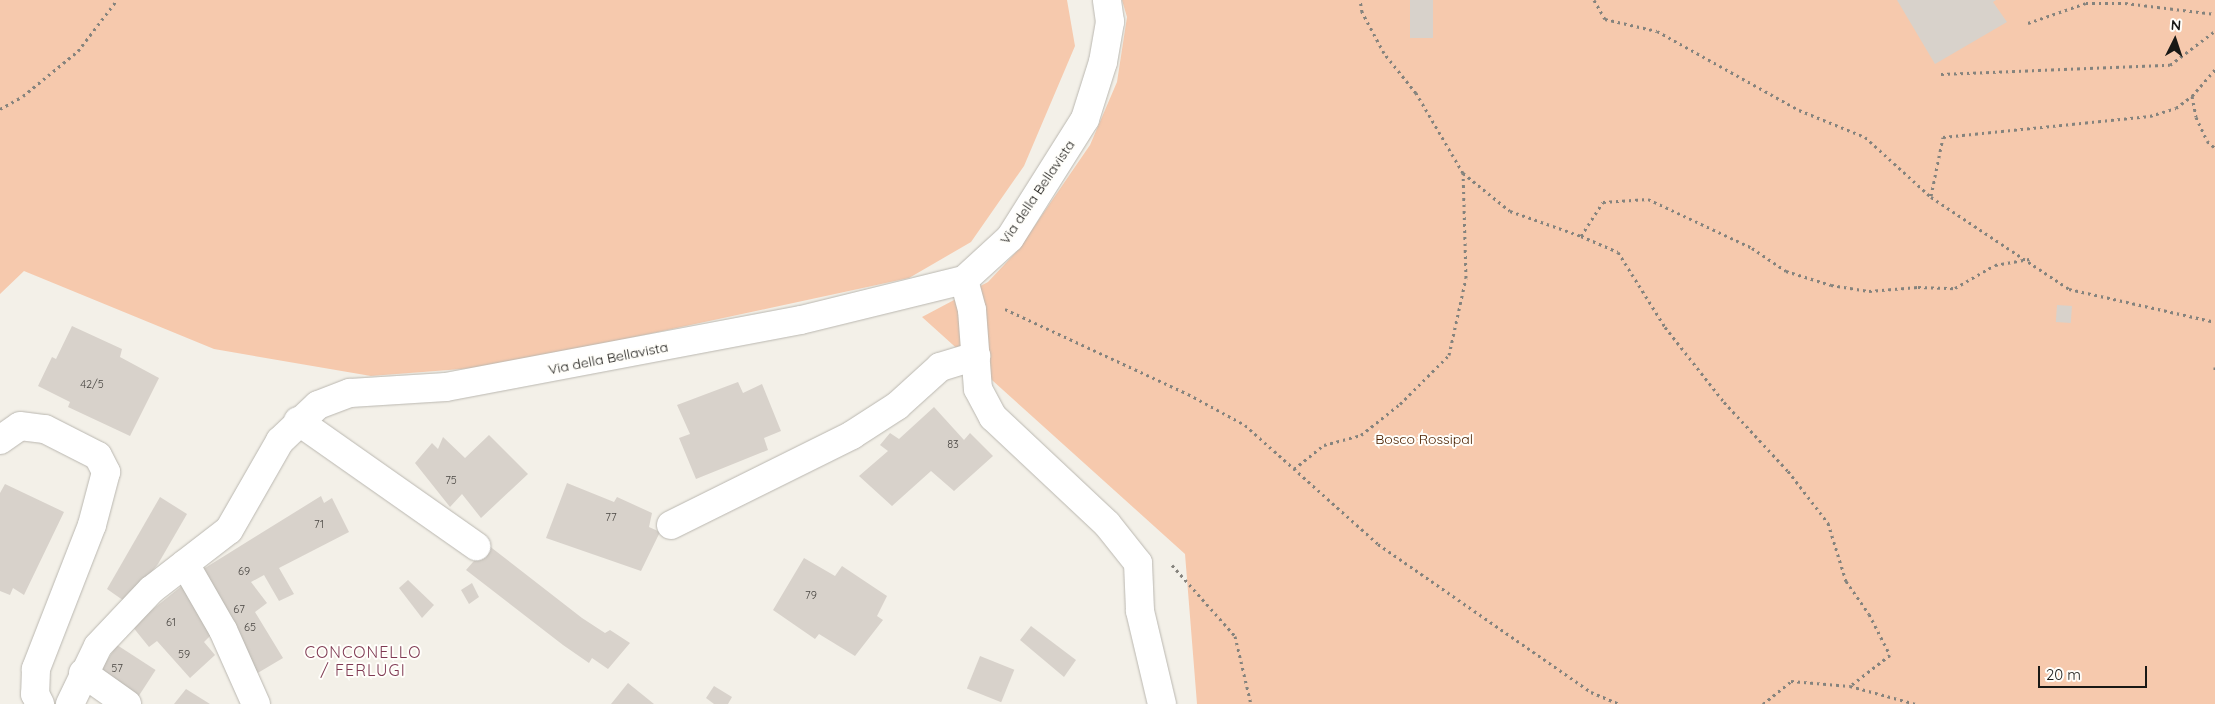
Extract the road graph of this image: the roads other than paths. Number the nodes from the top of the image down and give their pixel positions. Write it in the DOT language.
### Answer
graph roads {
  1 [pos="1107,0"];
  2 [pos="964,280"];
  3 [pos="976,356"];
  4 [pos="298,421"];
  5 [pos="0,440"];
  6 [pos="671,525"];
  7 [pos="476,546"];
  8 [pos="185,564"];
  9 [pos="83,673"];
  10 [pos="40,704"];
  11 [pos="70,704"];
  12 [pos="127,704"];
  13 [pos="256,704"];
  14 [pos="1162,704"];
  1 -- 2 [label="street, Via della Bellavista"];
  2 -- 3 [label="street"];
  2 -- 4 [label="street, Via della Bellavista"];
  3 -- 6 [label="street"];
  3 -- 14 [label="street"];
  4 -- 7 [label="street"];
  4 -- 8 [label="street, Via della Bellavista"];
  5 -- 10 [label="street"];
  8 -- 9 [label="street, Via della Bellavista"];
  8 -- 13 [label="street"];
  9 -- 11 [label="street, Via della Bellavista"];
  9 -- 12 [label="street"];
}
